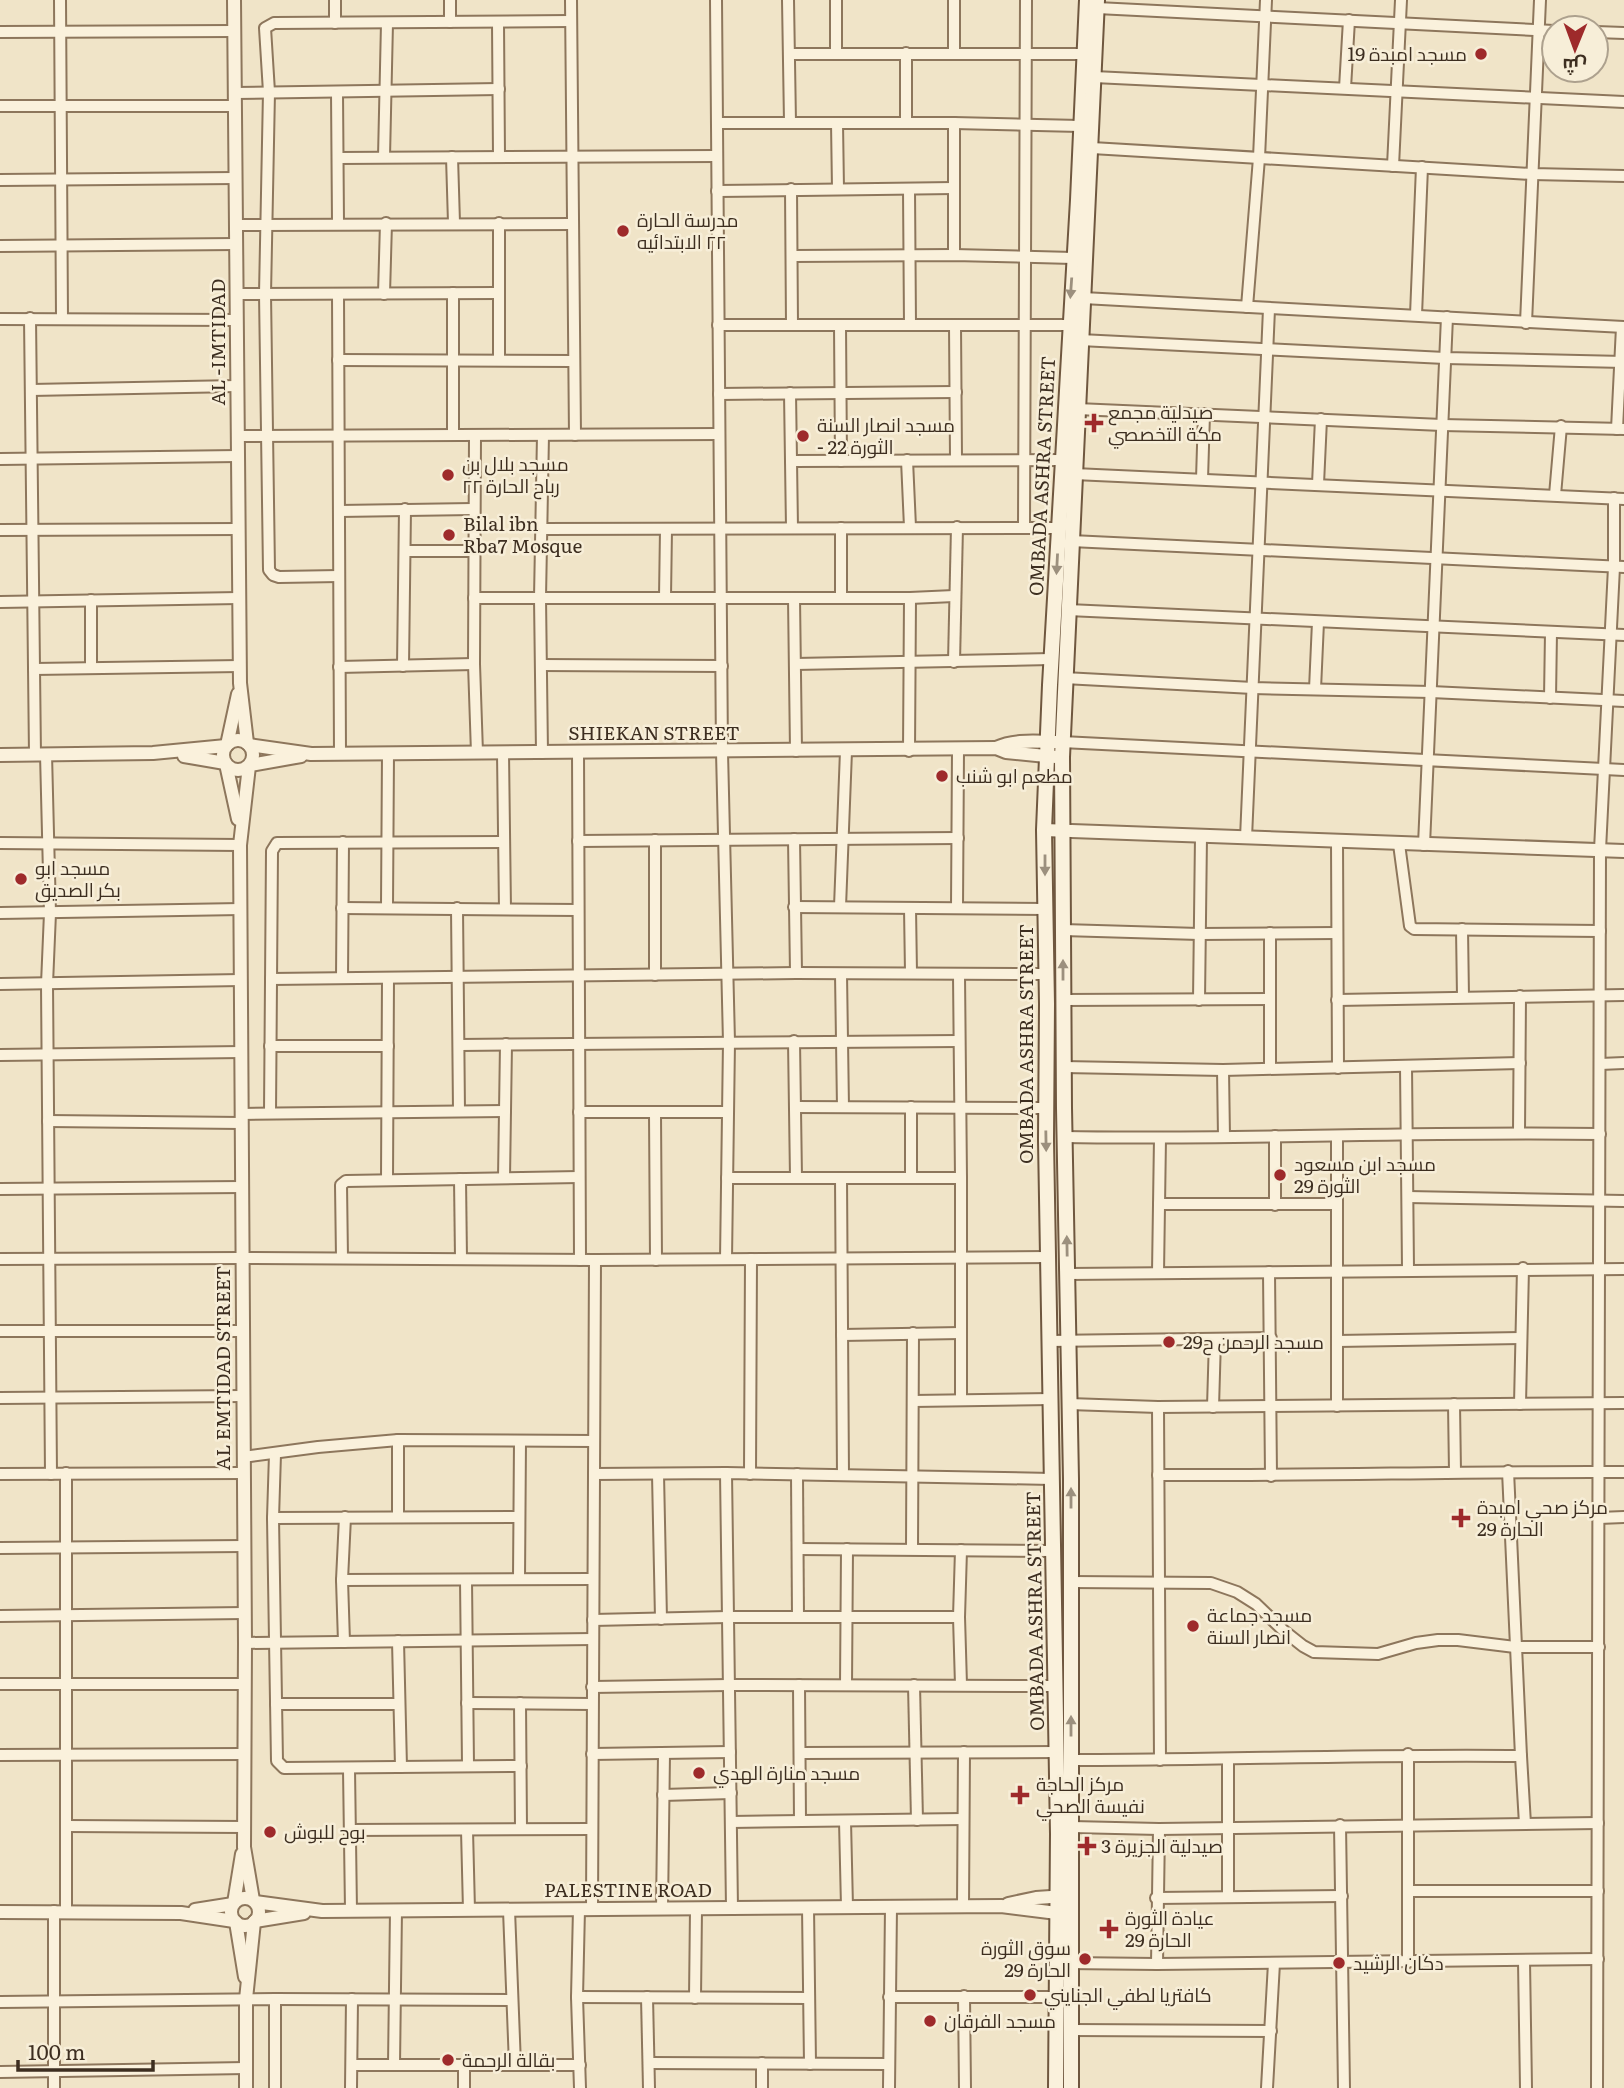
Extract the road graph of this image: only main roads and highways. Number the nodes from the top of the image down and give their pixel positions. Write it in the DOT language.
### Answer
graph roads {
  1 [pos="1094,3"];
  2 [pos="1090,54"];
  3 [pos="1083,201"];
  4 [pos="1055,750"];
  5 [pos="1046,1088"];
  6 [pos="1064,1089"];
  7 [pos="1056,2088"];
  8 [pos="1071,2088"];
  1 -- 2 [label="main road, OMBADA ASHRA STREET"];
  2 -- 3 [label="main road, OMBADA ASHRA STREET"];
  2 -- 3 [label="main road, OMBADA ASHRA STREET"];
  3 -- 4 [label="main road, OMBADA ASHRA STREET"];
  3 -- 4 [label="main road, OMBADA ASHRA STREET, one-way"];
  4 -- 5 [label="main road, OMBADA ASHRA STREET, one-way"];
  6 -- 4 [label="main road, OMBADA ASHRA STREET, one-way"];
  5 -- 6 [label="main road"];
  5 -- 7 [label="main road, OMBADA ASHRA STREET, one-way"];
  8 -- 6 [label="main road, OMBADA ASHRA STREET, one-way"];
}
